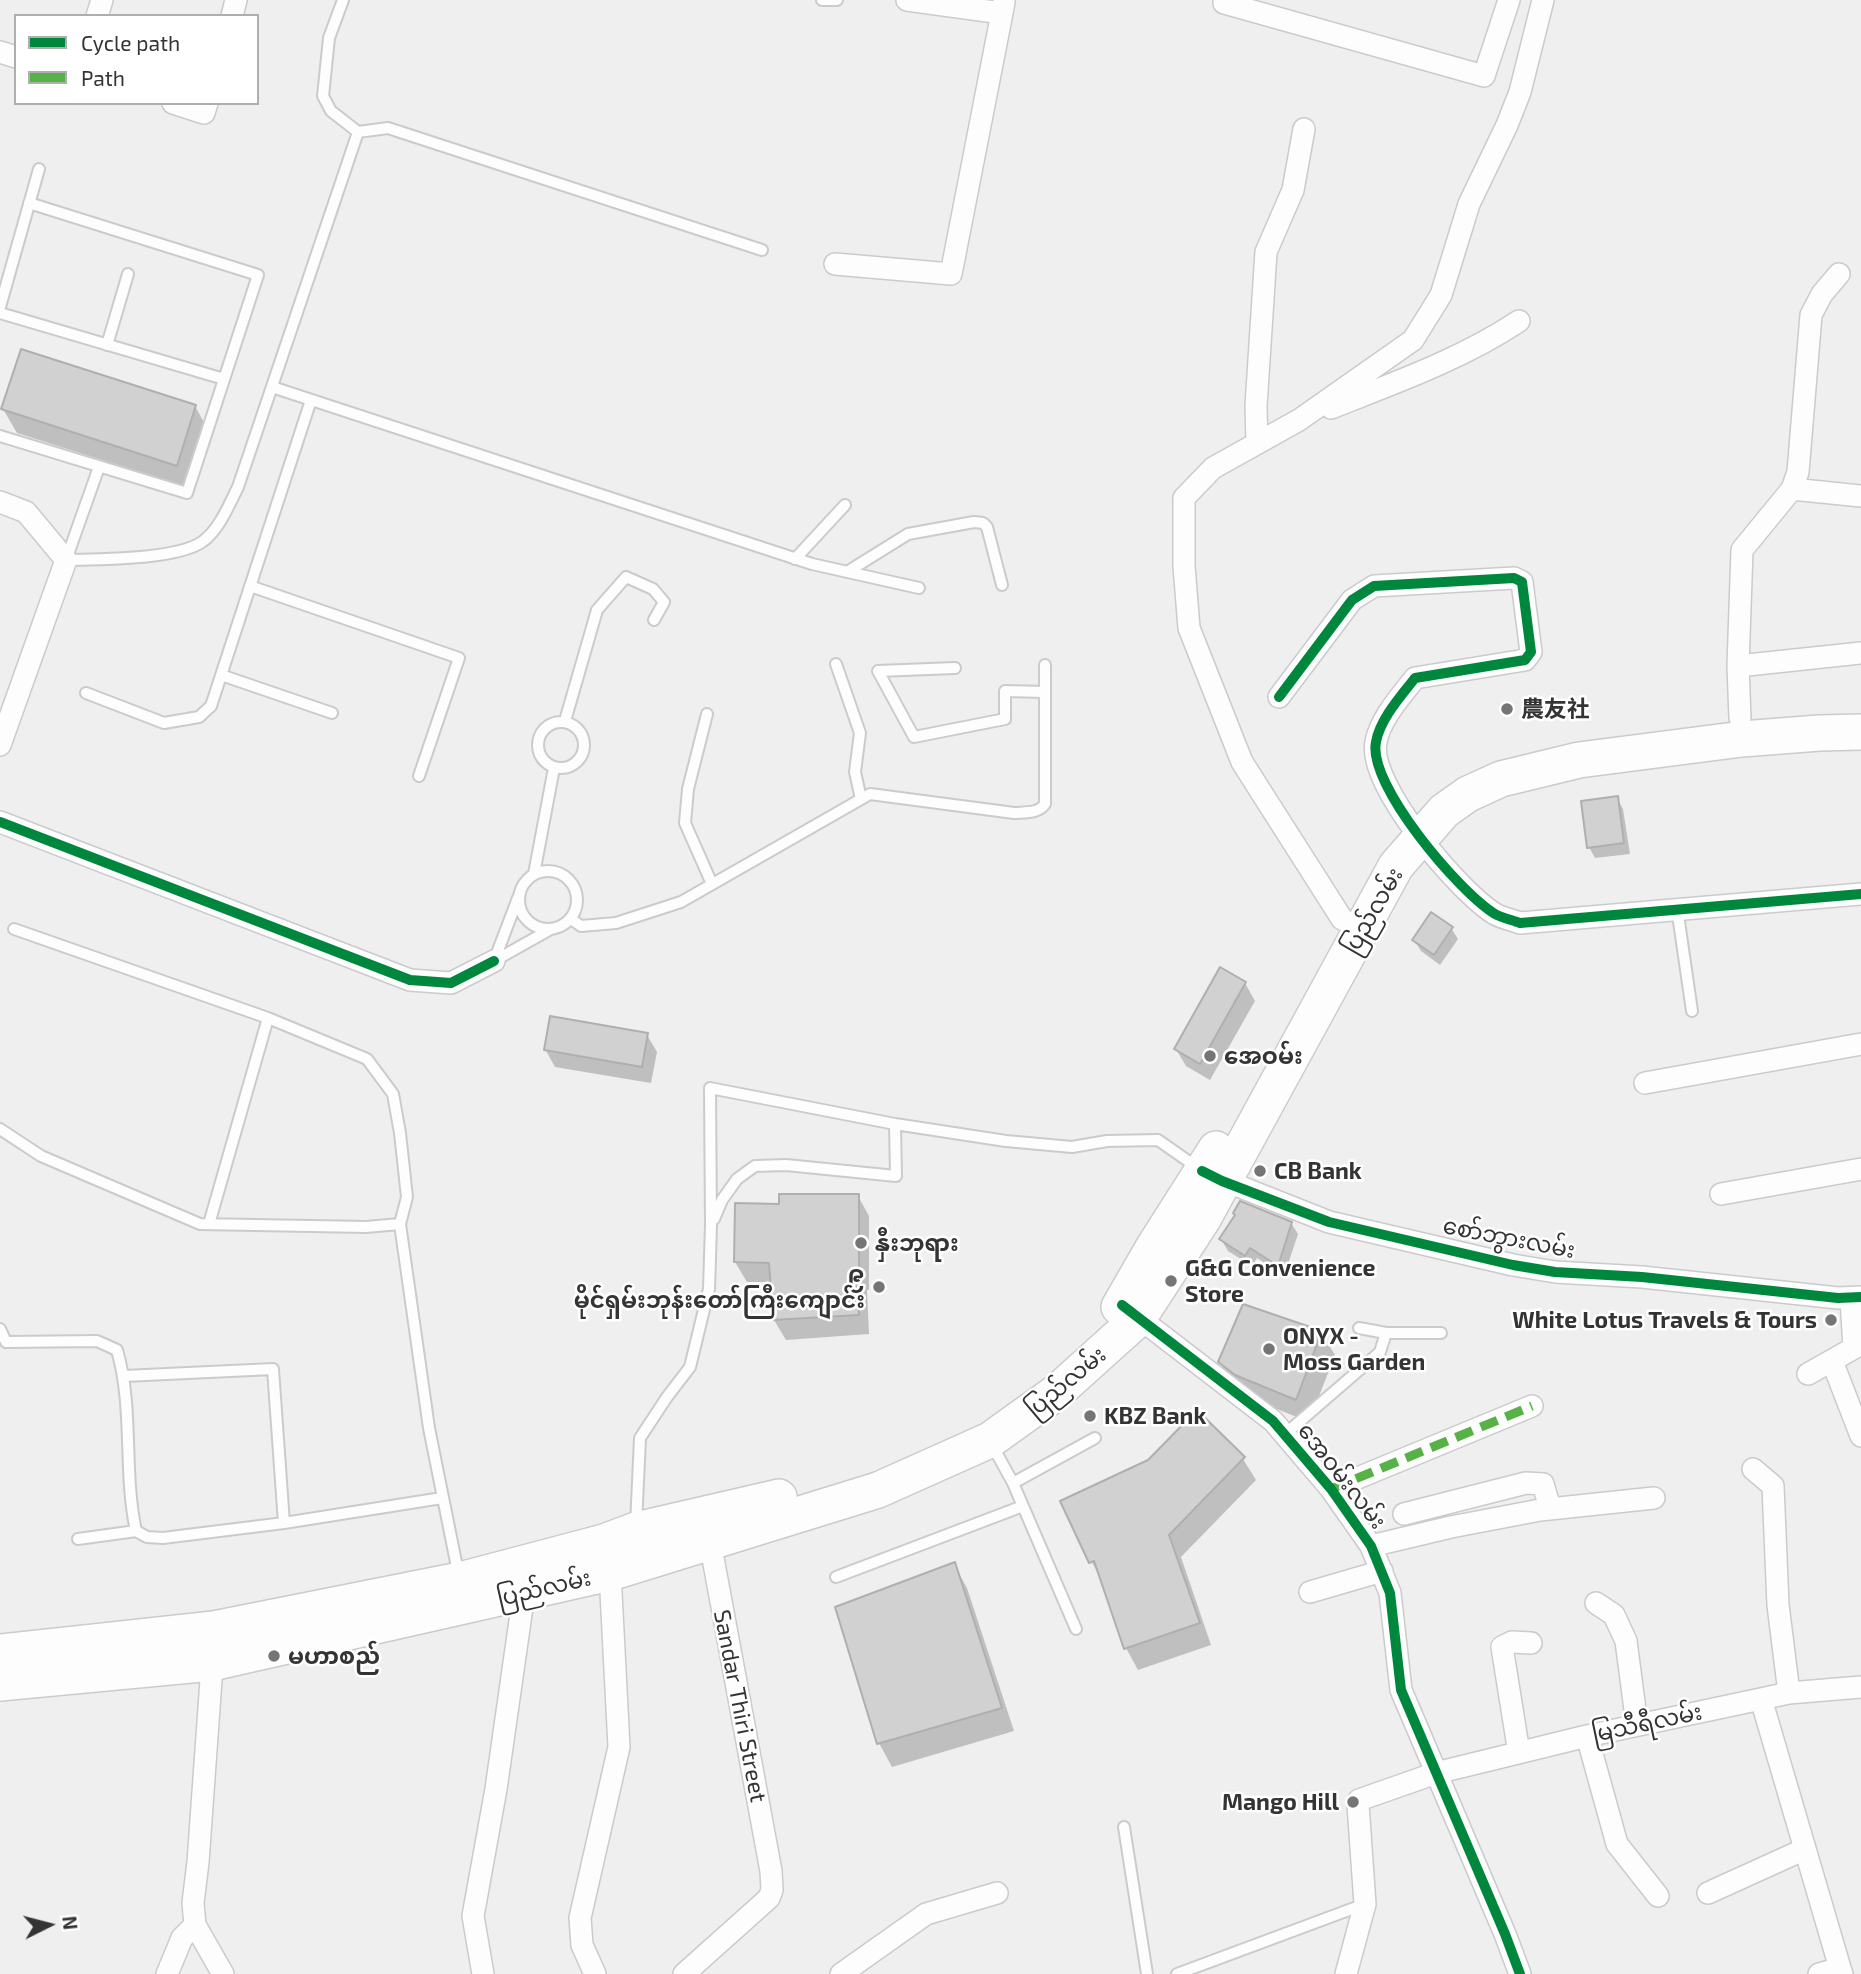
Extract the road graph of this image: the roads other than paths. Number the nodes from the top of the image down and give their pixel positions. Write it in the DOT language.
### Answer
graph roads {
  1 [pos="344,0"];
  2 [pos="822,0"];
  3 [pos="836,0"];
  4 [pos="908,0"];
  5 [pos="1509,0"];
  6 [pos="1543,0"];
  7 [pos="1224,3"];
  8 [pos="1003,6"];
  9 [pos="179,105"];
  10 [pos="206,105"];
  11 [pos="1304,129"];
  12 [pos="358,132"];
  13 [pos="39,169"];
  14 [pos="29,203"];
  15 [pos="762,250"];
  16 [pos="835,264"];
  17 [pos="128,274"];
  18 [pos="1839,274"];
  19 [pos="0,307"];
  20 [pos="0,313"];
  21 [pos="1519,321"];
  22 [pos="107,345"];
  23 [pos="224,379"];
  24 [pos="272,387"];
  25 [pos="311,400"];
  26 [pos="1299,419"];
  27 [pos="0,436"];
  28 [pos="1257,443"];
  29 [pos="99,467"];
  30 [pos="1792,489"];
  31 [pos="1861,496"];
  32 [pos="0,502"];
  33 [pos="845,505"];
  34 [pos="795,559"];
  35 [pos="66,560"];
  36 [pos="847,572"];
  37 [pos="1002,585"];
  38 [pos="250,586"];
  39 [pos="919,588"];
  40 [pos="654,620"];
  41 [pos="1861,653"];
  42 [pos="836,664"];
  43 [pos="1045,665"];
  44 [pos="1738,666"];
  45 [pos="955,668"];
  46 [pos="221,675"];
  47 [pos="1045,692"];
  48 [pos="86,693"];
  49 [pos="1279,697"];
  50 [pos="1861,710"];
  51 [pos="332,713"];
  52 [pos="707,714"];
  53 [pos="1740,718"];
  54 [pos="565,721"];
  55 [pos="1861,732"];
  56 [pos="0,745"];
  57 [pos="554,768"];
  58 [pos="419,776"];
  59 [pos="861,799"];
  60 [pos="0,822"];
  61 [pos="1413,829"];
  62 [pos="534,874"];
  63 [pos="712,884"];
  64 [pos="520,892"];
  65 [pos="1861,894"];
  66 [pos="1677,908"];
  67 [pos="571,919"];
  68 [pos="1351,924"];
  69 [pos="14,929"];
  70 [pos="551,929"];
  71 [pos="494,961"];
  72 [pos="1692,1011"];
  73 [pos="268,1018"];
  74 [pos="1861,1044"];
  75 [pos="1644,1083"];
  76 [pos="895,1124"];
  77 [pos="0,1129"];
  78 [pos="1861,1169"];
  79 [pos="1212,1176"];
  80 [pos="1721,1194"];
  81 [pos="209,1224"];
  82 [pos="400,1224"];
  83 [pos="711,1225"];
  84 [pos="1856,1298"];
  85 [pos="1130,1312"];
  86 [pos="1359,1328"];
  87 [pos="0,1330"];
  88 [pos="1386,1333"];
  89 [pos="1441,1333"];
  90 [pos="1832,1361"];
  91 [pos="1808,1374"];
  92 [pos="124,1376"];
  93 [pos="1532,1406"];
  94 [pos="1284,1435"];
  95 [pos="1861,1436"];
  96 [pos="1095,1438"];
  97 [pos="990,1440"];
  98 [pos="1753,1469"];
  99 [pos="1013,1483"];
  100 [pos="1331,1489"];
  101 [pos="442,1498"];
  102 [pos="1654,1498"];
  103 [pos="1023,1506"];
  104 [pos="1550,1508"];
  105 [pos="1404,1514"];
  106 [pos="284,1523"];
  107 [pos="636,1530"];
  108 [pos="136,1531"];
  109 [pos="78,1539"];
  110 [pos="710,1542"];
  111 [pos="1371,1546"];
  112 [pos="1382,1571"];
  113 [pos="610,1573"];
  114 [pos="836,1577"];
  115 [pos="522,1578"];
  116 [pos="460,1580"];
  117 [pos="1310,1592"];
  118 [pos="1596,1603"];
  119 [pos="1076,1629"];
  120 [pos="1531,1643"];
  121 [pos="213,1646"];
  122 [pos="0,1652"];
  123 [pos="0,1684"];
  124 [pos="1861,1687"];
  125 [pos="1789,1693"];
  126 [pos="1761,1699"];
  127 [pos="1637,1725"];
  128 [pos="1587,1736"];
  129 [pos="1519,1753"];
  130 [pos="1436,1773"];
  131 [pos="1124,1827"];
  132 [pos="1805,1849"];
  133 [pos="997,1893"];
  134 [pos="1708,1893"];
  135 [pos="1658,1896"];
  136 [pos="1365,1904"];
  137 [pos="195,1924"];
  138 [pos="1841,1971"];
  139 [pos="167,1974"];
  140 [pos="223,1974"];
  141 [pos="483,1974"];
  142 [pos="594,1974"];
  143 [pos="684,1974"];
  144 [pos="841,1974"];
  145 [pos="1147,1974"];
  146 [pos="1177,1974"];
  147 [pos="1346,1974"];
  148 [pos="1520,1974"];
  149 [pos="1819,1974"];
  1 -- 12 [label="lane"];
  2 -- 3 [label="lane"];
  4 -- 8 [label="street"];
  5 -- 7 [label="street"];
  6 -- 26 [label="street"];
  8 -- 16 [label="street"];
  9 -- 10 [label="street"];
  11 -- 28 [label="street"];
  12 -- 15 [label="lane"];
  12 -- 24 [label="lane"];
  13 -- 14 [label="lane"];
  14 -- 19 [label="lane"];
  14 -- 23 [label="lane"];
  17 -- 22 [label="lane"];
  18 -- 30 [label="street"];
  20 -- 22 [label="lane"];
  21 -- 26 [label="street"];
  22 -- 23 [label="lane"];
  23 -- 29 [label="lane"];
  24 -- 25 [label="lane"];
  24 -- 35 [label="lane"];
  25 -- 34 [label="lane"];
  25 -- 38 [label="lane"];
  26 -- 28 [label="street"];
  27 -- 29 [label="lane"];
  28 -- 68 [label="street"];
  29 -- 35 [label="lane"];
  30 -- 31 [label="street"];
  30 -- 44 [label="street"];
  32 -- 35 [label="street"];
  33 -- 34 [label="lane"];
  34 -- 36 [label="lane"];
  35 -- 56 [label="street"];
  36 -- 37 [label="lane"];
  36 -- 39 [label="lane"];
  38 -- 46 [label="lane"];
  38 -- 58 [label="lane"];
  40 -- 54 [label="lane"];
  41 -- 44 [label="street"];
  42 -- 59 [label="lane"];
  43 -- 47 [label="lane"];
  44 -- 53 [label="street"];
  45 -- 47 [label="lane"];
  46 -- 48 [label="lane"];
  46 -- 51 [label="lane"];
  47 -- 59 [label="lane"];
  49 -- 61 [label="street"];
  50 -- 53 [label="highway, ပြည်လမ်း"];
  52 -- 63 [label="lane"];
  53 -- 61 [label="highway, ပြည်လမ်း"];
  54 -- 57 [label="lane"];
  54 -- 57 [label="lane"];
  55 -- 61 [label="highway, ပြည်လမ်း"];
  57 -- 62 [label="lane"];
  59 -- 63 [label="lane"];
  60 -- 71 [label="street"];
  61 -- 66 [label="street"];
  61 -- 68 [label="highway, ပြည်လမ်း"];
  62 -- 64 [label="lane"];
  62 -- 67 [label="lane"];
  63 -- 67 [label="lane"];
  64 -- 70 [label="lane"];
  64 -- 71 [label="lane"];
  65 -- 66 [label="street"];
  66 -- 72 [label="lane"];
  67 -- 70 [label="lane"];
  68 -- 79 [label="highway, ပြည်လမ်း"];
  69 -- 73 [label="lane"];
  70 -- 71 [label="lane"];
  73 -- 81 [label="lane"];
  73 -- 82 [label="lane"];
  74 -- 75 [label="street"];
  76 -- 79 [label="lane"];
  76 -- 83 [label="lane"];
  76 -- 83 [label="lane"];
  77 -- 81 [label="lane"];
  78 -- 80 [label="street"];
  79 -- 84 [label="street, စော်ဘွားလမ်း"];
  79 -- 85 [label="highway, ပြည်လမ်း"];
  81 -- 82 [label="lane"];
  82 -- 101 [label="lane"];
  83 -- 107 [label="lane"];
  84 -- 90 [label="street"];
  85 -- 94 [label="street, အေဝမ်းလမ်း"];
  85 -- 97 [label="highway, ပြည်လမ်း"];
  85 -- 107 [label="highway, ပြည်လမ်း"];
  86 -- 88 [label="lane"];
  87 -- 92 [label="lane"];
  88 -- 89 [label="lane"];
  88 -- 94 [label="lane"];
  90 -- 91 [label="street"];
  90 -- 95 [label="street"];
  92 -- 106 [label="lane"];
  92 -- 108 [label="lane"];
  93 -- 100 [label="street"];
  94 -- 100 [label="street, အေဝမ်းလမ်း"];
  96 -- 99 [label="lane"];
  97 -- 99 [label="lane"];
  97 -- 110 [label="highway, ပြည်လမ်း"];
  98 -- 125 [label="street"];
  99 -- 103 [label="lane"];
  100 -- 111 [label="street, အေဝမ်းလမ်း"];
  101 -- 106 [label="lane"];
  101 -- 116 [label="lane"];
  102 -- 104 [label="street"];
  103 -- 114 [label="lane"];
  103 -- 119 [label="lane"];
  104 -- 105 [label="street"];
  104 -- 111 [label="street"];
  106 -- 108 [label="lane"];
  107 -- 115 [label="highway, ပြည်လမ်း"];
  108 -- 109 [label="lane"];
  110 -- 113 [label="highway, ပြည်လမ်း"];
  110 -- 143 [label="street, Sandar Thiri Street"];
  111 -- 112 [label="street, အေဝမ်းလမ်း"];
  112 -- 117 [label="street"];
  112 -- 130 [label="street, အေဝမ်းလမ်း"];
  113 -- 115 [label="highway, ပြည်လမ်း"];
  113 -- 142 [label="street"];
  115 -- 116 [label="highway, ပြည်လမ်း"];
  115 -- 121 [label="highway, ပြည်လမ်း"];
  115 -- 141 [label="street"];
  116 -- 121 [label="highway, ပြည်လမ်း"];
  118 -- 127 [label="street"];
  120 -- 129 [label="street"];
  121 -- 122 [label="highway, ပြည်လမ်း"];
  121 -- 123 [label="highway, ပြည်လမ်း"];
  121 -- 137 [label="street"];
  124 -- 125 [label="street, မြသီရီလမ်း"];
  125 -- 126 [label="street, မြသီရီလမ်း"];
  126 -- 127 [label="street, မြသီရီလမ်း"];
  126 -- 132 [label="street"];
  127 -- 128 [label="street, မြသီရီလမ်း"];
  128 -- 129 [label="street, မြသီရီလမ်း"];
  128 -- 135 [label="street"];
  129 -- 130 [label="street, မြသီရီလမ်း"];
  130 -- 136 [label="street, မြသီရီလမ်း"];
  130 -- 148 [label="street, အေဝမ်းလမ်း"];
  131 -- 145 [label="lane"];
  132 -- 134 [label="street"];
  132 -- 138 [label="street"];
  133 -- 144 [label="street"];
  136 -- 146 [label="lane"];
  136 -- 147 [label="street"];
  137 -- 139 [label="street"];
  137 -- 140 [label="street"];
  138 -- 149 [label="street"];
}
